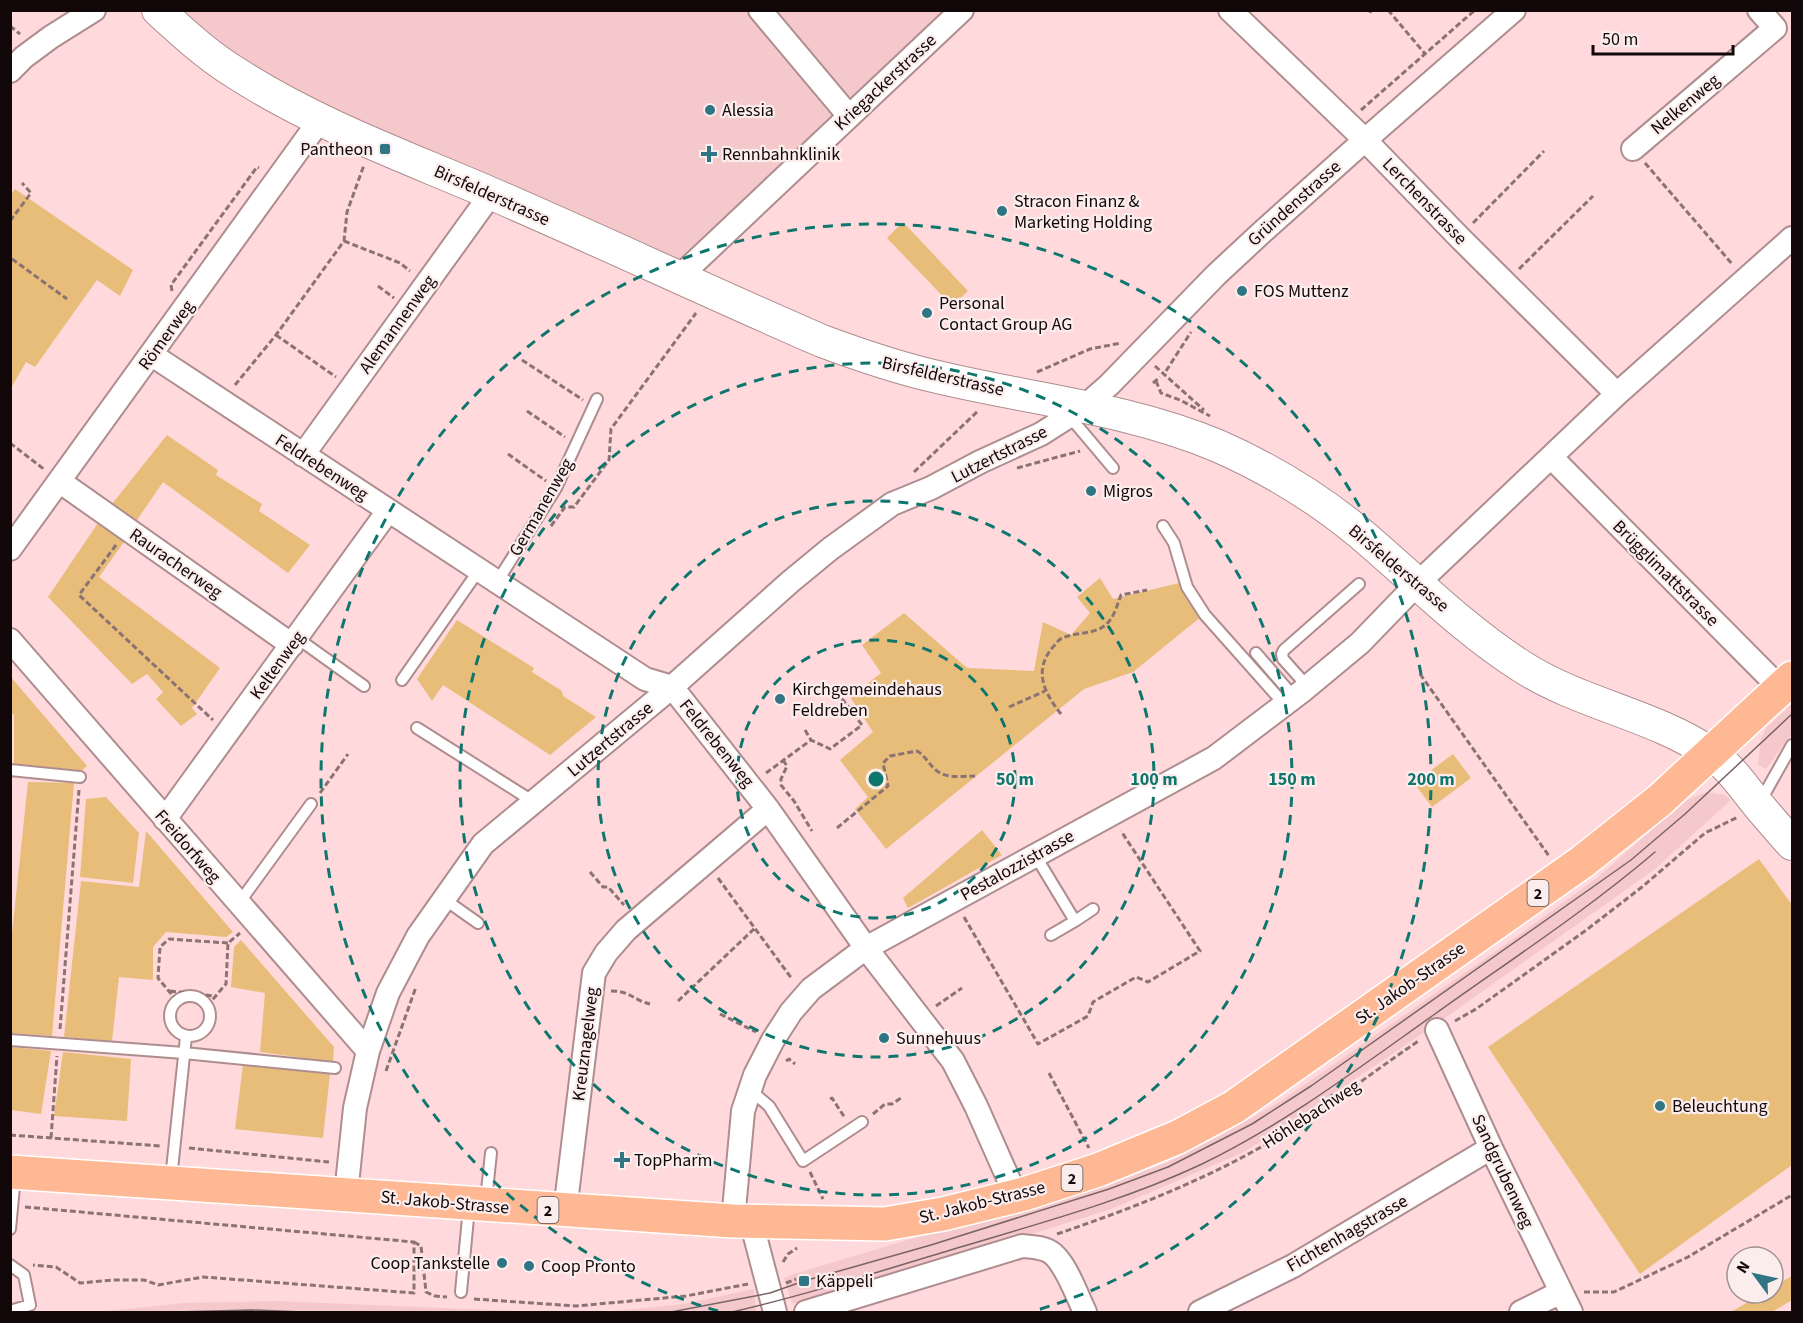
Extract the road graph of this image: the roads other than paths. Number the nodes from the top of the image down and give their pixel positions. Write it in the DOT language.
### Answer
graph roads {
  1 [pos="94,10"];
  2 [pos="158,10"];
  3 [pos="760,10"];
  4 [pos="962,10"];
  5 [pos="1230,10"];
  6 [pos="1514,10"];
  7 [pos="1759,10"];
  8 [pos="10,71"];
  9 [pos="849,116"];
  10 [pos="320,120"];
  11 [pos="1365,140"];
  12 [pos="1633,148"];
  13 [pos="491,194"];
  14 [pos="1792,238"];
  15 [pos="678,278"];
  16 [pos="152,355"];
  17 [pos="1617,394"];
  18 [pos="595,403"];
  19 [pos="1077,412"];
  20 [pos="303,455"];
  21 [pos="1551,457"];
  22 [pos="1113,468"];
  23 [pos="59,481"];
  24 [pos="388,511"];
  25 [pos="1164,526"];
  26 [pos="10,549"];
  27 [pos="488,576"];
  28 [pos="1418,583"];
  29 [pos="1359,584"];
  30 [pos="10,640"];
  31 [pos="294,642"];
  32 [pos="1256,653"];
  33 [pos="402,680"];
  34 [pos="1787,683"];
  35 [pos="364,686"];
  36 [pos="672,687"];
  37 [pos="1296,696"];
  38 [pos="417,728"];
  39 [pos="1792,745"];
  40 [pos="1711,753"];
  41 [pos="10,770"];
  42 [pos="80,777"];
  43 [pos="534,802"];
  44 [pos="311,804"];
  45 [pos="1758,805"];
  46 [pos="768,809"];
  47 [pos="165,819"];
  48 [pos="1792,844"];
  49 [pos="1035,855"];
  50 [pos="444,899"];
  51 [pos="238,903"];
  52 [pos="1093,909"];
  53 [pos="1075,921"];
  54 [pos="478,923"];
  55 [pos="1051,935"];
  56 [pos="866,948"];
  57 [pos="1437,1030"];
  58 [pos="186,1037"];
  59 [pos="10,1040"];
  60 [pos="368,1051"];
  61 [pos="184,1053"];
  62 [pos="335,1068"];
  63 [pos="750,1090"];
  64 [pos="862,1122"];
  65 [pos="1491,1148"];
  66 [pos="491,1153"];
  67 [pos="13,1173"];
  68 [pos="171,1183"];
  69 [pos="346,1194"];
  70 [pos="1016,1196"];
  71 [pos="477,1204"];
  72 [pos="565,1211"];
  73 [pos="11,1220"];
  74 [pos="742,1221"];
  75 [pos="10,1229"];
  76 [pos="10,1265"];
  77 [pos="1561,1292"];
  78 [pos="462,1296"];
  79 [pos="10,1311"];
  80 [pos="775,1312"];
  81 [pos="806,1312"];
  82 [pos="1085,1312"];
  83 [pos="1200,1312"];
  84 [pos="1521,1312"];
  85 [pos="1571,1312"];
  1 -- 8 [label="street"];
  2 -- 10 [label="main road, Birsfelderstrasse"];
  3 -- 9 [label="street"];
  4 -- 9 [label="street, Kriegackerstrasse"];
  5 -- 11 [label="street, Lerchenstrasse"];
  6 -- 11 [label="street, Gründenstrasse"];
  7 -- 12 [label="street, Nelkenweg"];
  9 -- 15 [label="street, Kriegackerstrasse"];
  10 -- 13 [label="main road, Birsfelderstrasse"];
  10 -- 16 [label="street, Römerweg"];
  11 -- 17 [label="street, Lerchenstrasse"];
  11 -- 19 [label="street, Gründenstrasse"];
  13 -- 15 [label="main road, Birsfelderstrasse"];
  13 -- 20 [label="street, Alemannenweg"];
  14 -- 17 [label="street, Pestalozzistrasse"];
  15 -- 19 [label="main road, Birsfelderstrasse"];
  16 -- 20 [label="street, Feldrebenweg"];
  16 -- 23 [label="street, Römerweg"];
  17 -- 21 [label="street, Pestalozzistrasse"];
  18 -- 27 [label="lane, Germanenweg"];
  19 -- 22 [label="lane"];
  19 -- 28 [label="main road, Birsfelderstrasse"];
  19 -- 36 [label="street, Lutzertstrasse"];
  20 -- 24 [label="street, Feldrebenweg"];
  21 -- 28 [label="street, Pestalozzistrasse"];
  21 -- 34 [label="street, Brügglimattstrasse"];
  23 -- 26 [label="street, Römerweg"];
  23 -- 31 [label="street, Rauracherweg"];
  24 -- 27 [label="street, Feldrebenweg"];
  24 -- 31 [label="street, Keltenweg"];
  25 -- 37 [label="lane"];
  27 -- 33 [label="lane, Germanenweg"];
  27 -- 36 [label="street, Feldrebenweg"];
  28 -- 37 [label="street, Pestalozzistrasse"];
  28 -- 40 [label="main road, Birsfelderstrasse"];
  29 -- 37 [label="lane"];
  30 -- 47 [label="street, Freidorfweg"];
  31 -- 35 [label="lane"];
  31 -- 47 [label="street, Keltenweg"];
  32 -- 37 [label="lane"];
  34 -- 40 [label="main road, St. Jakob-Strasse / 2"];
  36 -- 43 [label="street, Lutzertstrasse"];
  36 -- 46 [label="street, Feldrebenweg"];
  37 -- 49 [label="street, Pestalozzistrasse"];
  38 -- 43 [label="lane"];
  39 -- 45 [label="lane"];
  40 -- 45 [label="main road, Birsfelderstrasse"];
  40 -- 70 [label="main road, St. Jakob-Strasse / 2"];
  41 -- 42 [label="lane"];
  43 -- 50 [label="street, Lutzertstrasse"];
  44 -- 51 [label="lane"];
  45 -- 48 [label="main road, Birsfelderstrasse"];
  46 -- 56 [label="street, Feldrebenweg"];
  46 -- 72 [label="street, Kreuznagelweg"];
  47 -- 51 [label="street, Freidorfweg"];
  49 -- 53 [label="lane"];
  49 -- 56 [label="street, Pestalozzistrasse"];
  50 -- 54 [label="lane"];
  50 -- 60 [label="street, Lutzertstrasse"];
  51 -- 60 [label="street, Freidorfweg"];
  52 -- 53 [label="lane"];
  53 -- 55 [label="lane"];
  56 -- 63 [label="street, Pestalozzistrasse"];
  56 -- 70 [label="street, Feldrebenweg"];
  57 -- 65 [label="street, Sandgrubenweg"];
  58 -- 58 [label="lane"];
  58 -- 61 [label="lane"];
  59 -- 61 [label="lane"];
  60 -- 69 [label="street, Lutzertstrasse"];
  61 -- 62 [label="lane"];
  61 -- 68 [label="lane"];
  63 -- 64 [label="lane"];
  63 -- 74 [label="street, Pestalozzistrasse"];
  65 -- 77 [label="street, Sandgrubenweg"];
  65 -- 83 [label="street, Fichtenhagstrasse"];
  66 -- 71 [label="lane"];
  67 -- 68 [label="main road, St. Jakob-Strasse / 2"];
  67 -- 73 [label="lane"];
  68 -- 69 [label="main road, St. Jakob-Strasse / 2"];
  69 -- 71 [label="main road, St. Jakob-Strasse / 2"];
  70 -- 74 [label="main road, St. Jakob-Strasse / 2"];
  71 -- 72 [label="main road, St. Jakob-Strasse / 2"];
  71 -- 78 [label="lane"];
  72 -- 74 [label="main road, St. Jakob-Strasse / 2"];
  73 -- 75 [label="lane"];
  74 -- 80 [label="street, Pestalozzistrasse"];
  76 -- 79 [label="lane"];
  77 -- 84 [label="street"];
  77 -- 85 [label="street, Sandgrubenweg"];
  81 -- 82 [label="street"];
}
